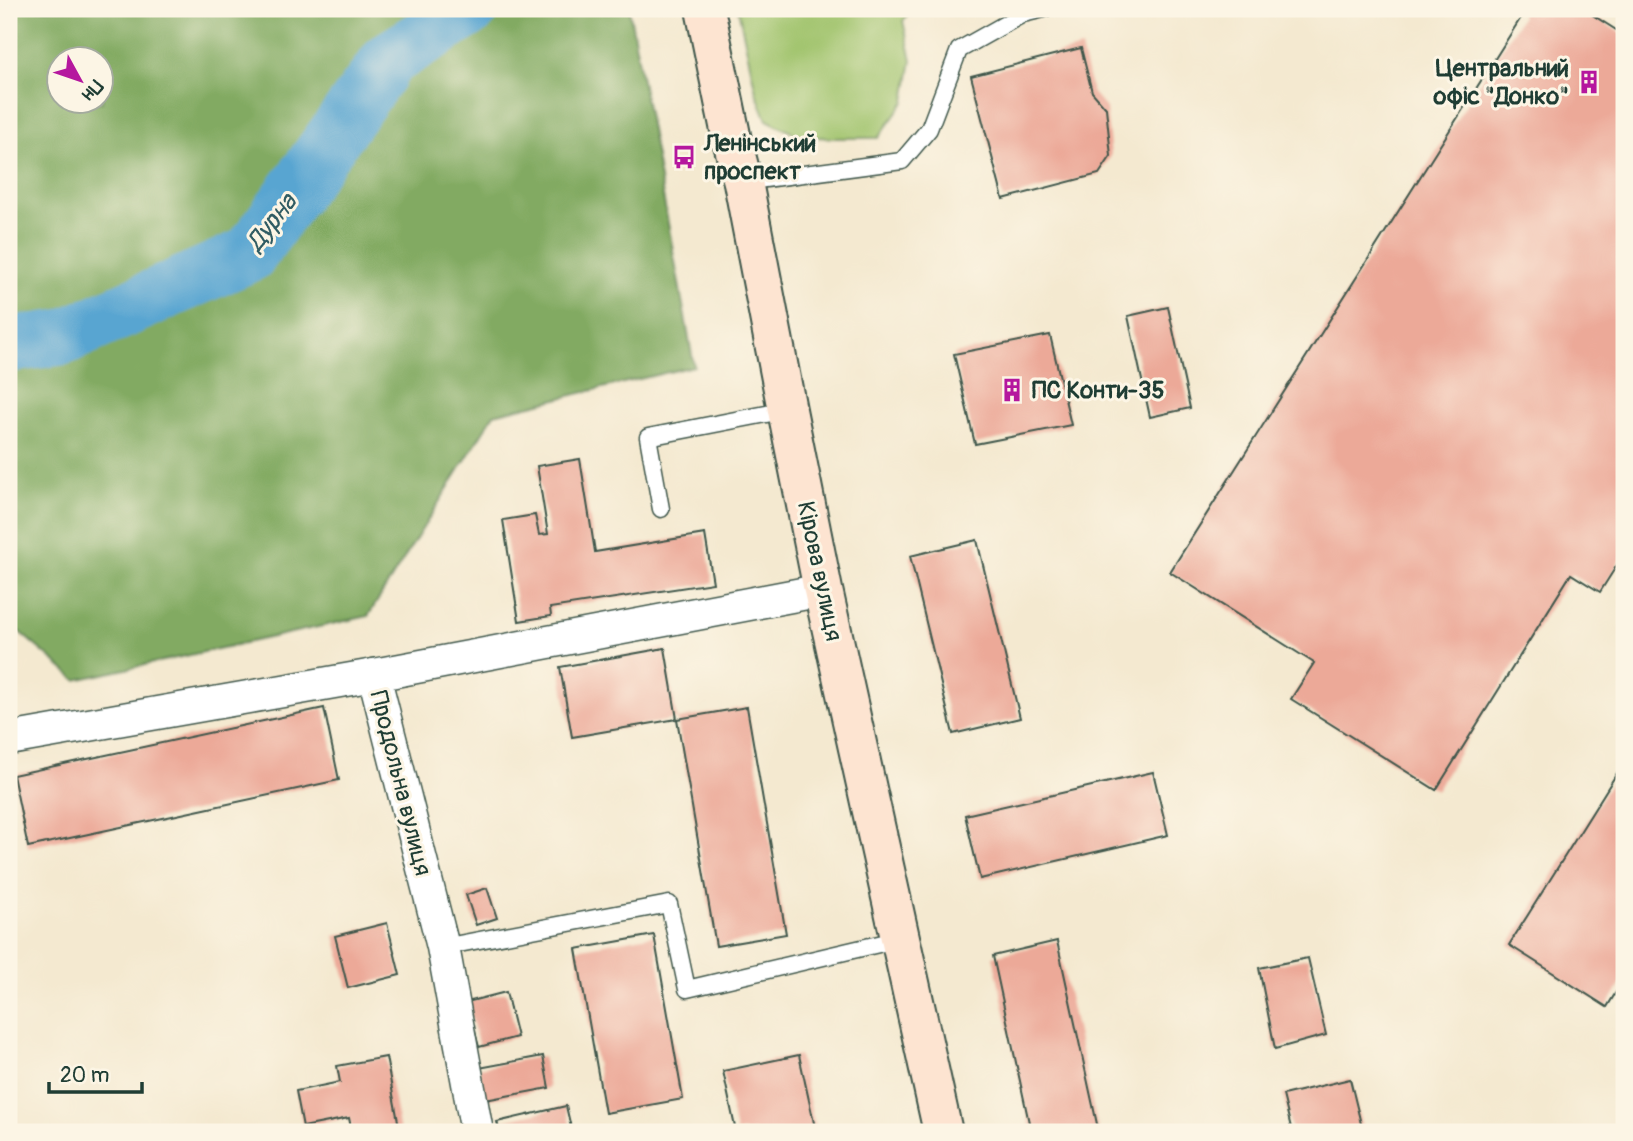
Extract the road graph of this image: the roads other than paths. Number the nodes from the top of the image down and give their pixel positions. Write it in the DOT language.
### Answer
graph roads {
  1 [pos="705,9"];
  2 [pos="1044,9"];
  3 [pos="743,182"];
  4 [pos="786,410"];
  5 [pos="661,509"];
  6 [pos="823,590"];
  7 [pos="374,675"];
  8 [pos="9,739"];
  9 [pos="901,939"];
  10 [pos="443,947"];
  11 [pos="477,1132"];
  12 [pos="943,1132"];
  1 -- 3 [label="street, Кірова вулиця"];
  2 -- 3 [label="lane"];
  3 -- 4 [label="street, Кірова вулиця"];
  4 -- 5 [label="lane"];
  4 -- 6 [label="street, Кірова вулиця"];
  6 -- 7 [label="street, Продольна вулиця"];
  6 -- 9 [label="street, Кірова вулиця"];
  7 -- 8 [label="street"];
  7 -- 10 [label="street, Продольна вулиця"];
  9 -- 10 [label="lane"];
  9 -- 12 [label="street, Кірова вулиця"];
  10 -- 11 [label="street, Продольна вулиця"];
}
